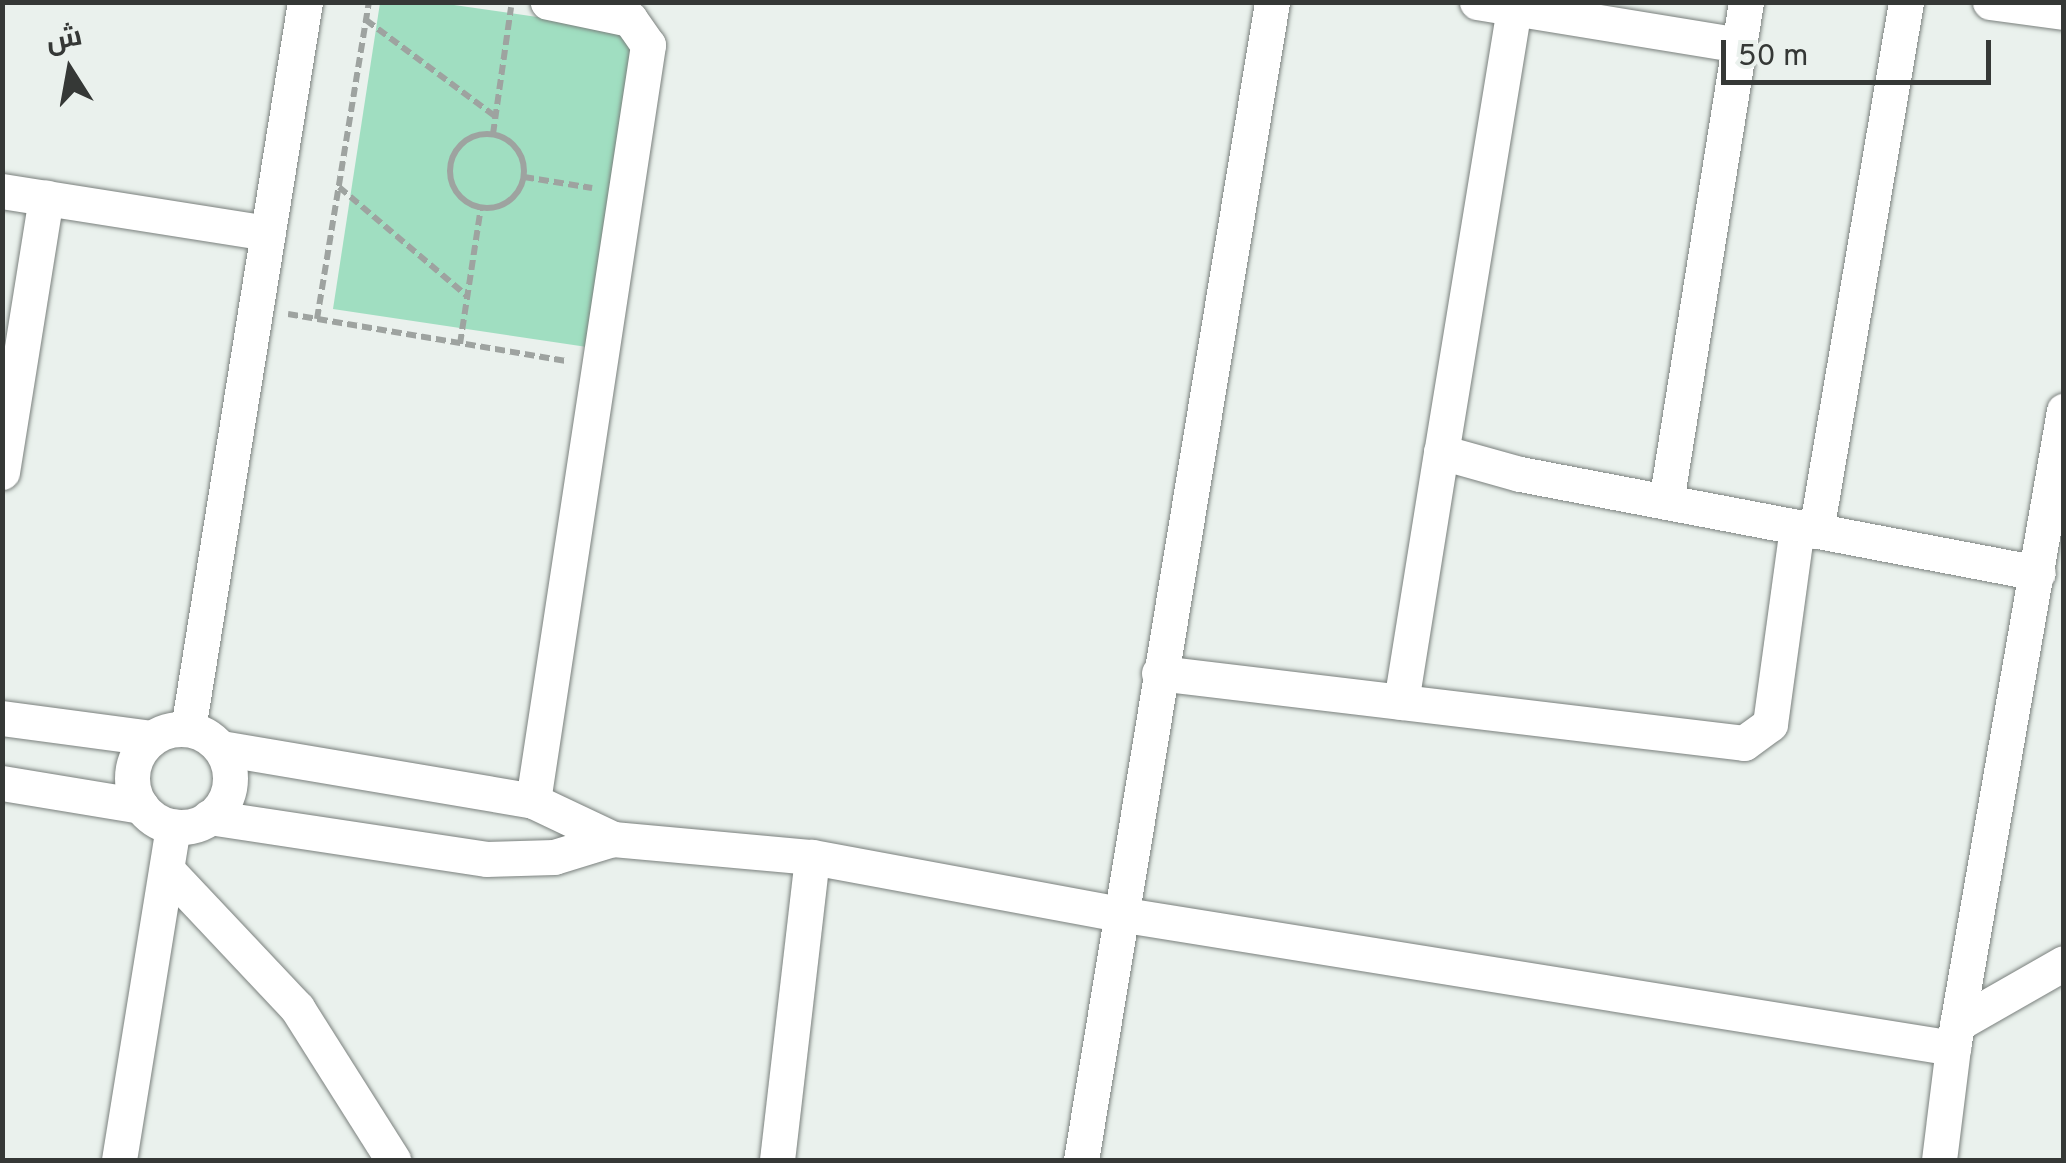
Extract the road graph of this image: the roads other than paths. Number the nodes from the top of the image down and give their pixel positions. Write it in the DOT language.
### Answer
graph roads {
  1 [pos="305,2"];
  2 [pos="548,2"];
  3 [pos="1272,2"];
  4 [pos="1476,2"];
  5 [pos="1746,2"];
  6 [pos="1906,2"];
  7 [pos="1990,2"];
  8 [pos="1514,6"];
  9 [pos="2064,12"];
  10 [pos="1739,45"];
  11 [pos="2,191"];
  12 [pos="46,198"];
  13 [pos="268,233"];
  14 [pos="2064,411"];
  15 [pos="1441,452"];
  16 [pos="2,472"];
  17 [pos="2057,495"];
  18 [pos="1666,502"];
  19 [pos="1807,529"];
  20 [pos="2038,573"];
  21 [pos="1159,673"];
  22 [pos="1400,702"];
  23 [pos="2,718"];
  24 [pos="188,729"];
  25 [pos="152,738"];
  26 [pos="220,748"];
  27 [pos="2,783"];
  28 [pos="533,802"];
  29 [pos="141,806"];
  30 [pos="209,817"];
  31 [pos="173,826"];
  32 [pos="614,839"];
  33 [pos="812,857"];
  34 [pos="167,870"];
  35 [pos="1119,914"];
  36 [pos="2064,963"];
  37 [pos="1955,1036"];
  38 [pos="119,1160"];
  39 [pos="392,1160"];
  40 [pos="777,1160"];
  41 [pos="1081,1160"];
  42 [pos="1939,1160"];
  1 -- 13 [label="street"];
  2 -- 28 [label="street"];
  3 -- 21 [label="street"];
  4 -- 8 [label="street"];
  5 -- 10 [label="street"];
  6 -- 19 [label="street"];
  7 -- 9 [label="street"];
  8 -- 10 [label="street"];
  8 -- 15 [label="street"];
  10 -- 18 [label="street"];
  11 -- 12 [label="street"];
  12 -- 13 [label="street"];
  12 -- 16 [label="street"];
  13 -- 24 [label="street"];
  14 -- 17 [label="street"];
  15 -- 18 [label="street"];
  15 -- 22 [label="street"];
  17 -- 20 [label="street"];
  18 -- 19 [label="street"];
  19 -- 20 [label="street"];
  19 -- 22 [label="street"];
  20 -- 37 [label="street"];
  21 -- 22 [label="street"];
  21 -- 35 [label="street"];
  23 -- 25 [label="street"];
  24 -- 25 [label="street"];
  24 -- 26 [label="street"];
  25 -- 29 [label="street"];
  26 -- 28 [label="street"];
  26 -- 30 [label="street"];
  27 -- 29 [label="street"];
  28 -- 32 [label="street"];
  29 -- 31 [label="street"];
  30 -- 31 [label="street"];
  30 -- 32 [label="street"];
  31 -- 34 [label="street"];
  32 -- 33 [label="street"];
  33 -- 35 [label="street"];
  33 -- 40 [label="street"];
  34 -- 38 [label="street"];
  34 -- 39 [label="street"];
  35 -- 37 [label="street"];
  35 -- 41 [label="street"];
  36 -- 37 [label="street"];
  37 -- 42 [label="street"];
}
